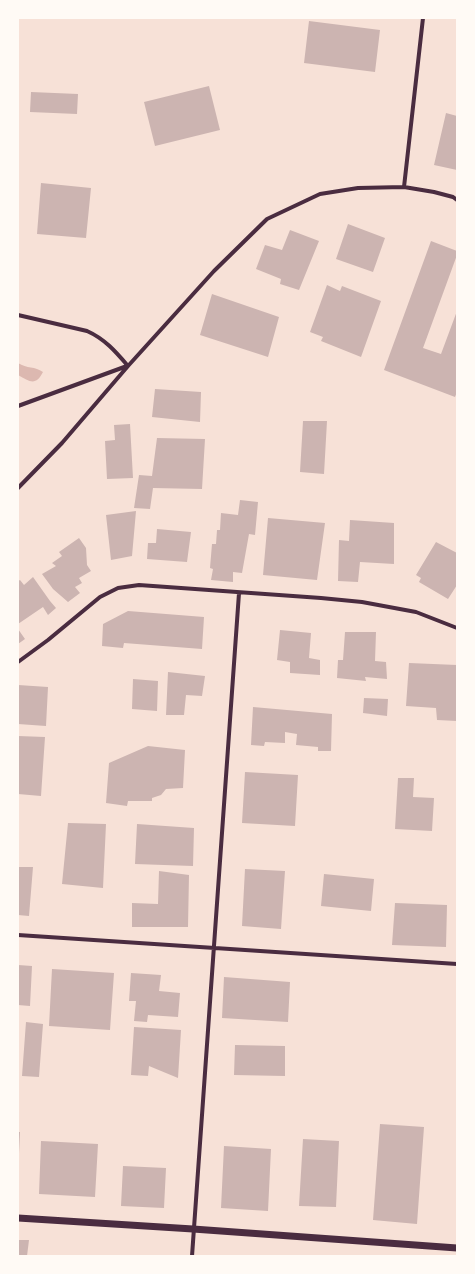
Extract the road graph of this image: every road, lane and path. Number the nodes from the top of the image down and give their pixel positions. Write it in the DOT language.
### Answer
graph roads {
  1 [pos="423,18"];
  2 [pos="404,187"];
  3 [pos="457,200"];
  4 [pos="18,315"];
  5 [pos="128,366"];
  6 [pos="18,406"];
  7 [pos="18,488"];
  8 [pos="239,593"];
  9 [pos="457,628"];
  10 [pos="18,662"];
  11 [pos="18,935"];
  12 [pos="214,948"];
  13 [pos="457,964"];
  14 [pos="18,1218"];
  15 [pos="193,1229"];
  16 [pos="457,1248"];
  17 [pos="192,1256"];
  1 -- 2 [label="street"];
  2 -- 3 [label="street"];
  2 -- 5 [label="street"];
  4 -- 5 [label="street"];
  5 -- 6 [label="street"];
  5 -- 7 [label="street"];
  8 -- 9 [label="street"];
  8 -- 10 [label="street"];
  8 -- 12 [label="street"];
  11 -- 12 [label="street"];
  12 -- 13 [label="street"];
  12 -- 15 [label="street"];
  14 -- 15 [label="street"];
  15 -- 16 [label="street"];
  15 -- 17 [label="street"];
}
